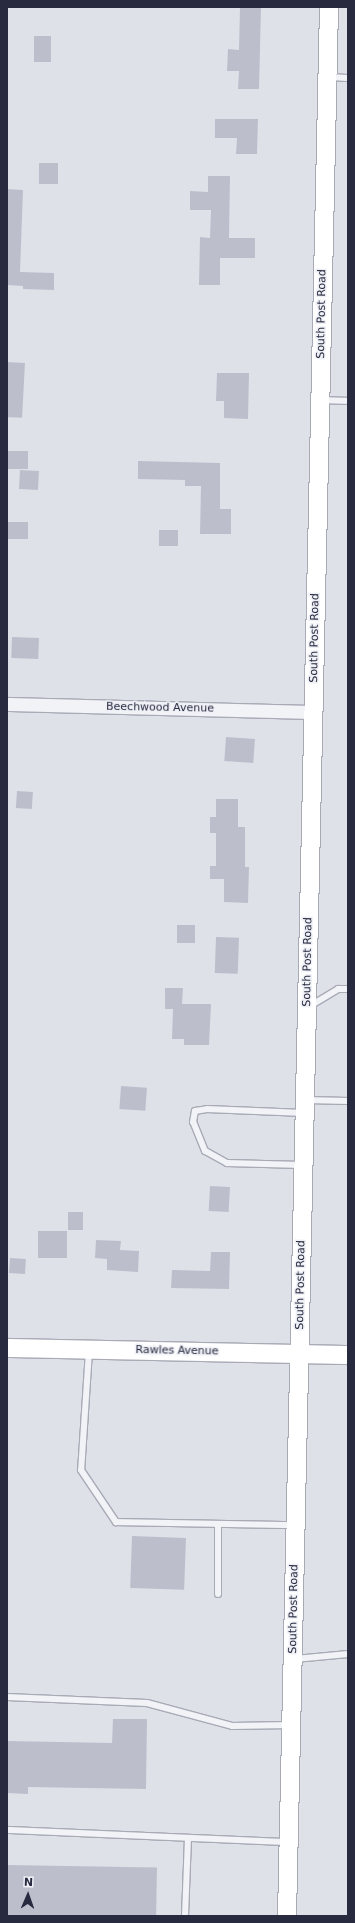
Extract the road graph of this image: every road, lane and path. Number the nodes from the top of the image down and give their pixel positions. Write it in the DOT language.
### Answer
graph roads {
  1 [pos="329,7"];
  2 [pos="328,77"];
  3 [pos="348,78"];
  4 [pos="320,400"];
  5 [pos="348,400"];
  6 [pos="7,704"];
  7 [pos="314,712"];
  8 [pos="348,989"];
  9 [pos="307,1008"];
  10 [pos="348,1101"];
  11 [pos="305,1106"];
  12 [pos="304,1165"];
  13 [pos="7,1348"];
  14 [pos="89,1350"];
  15 [pos="300,1354"];
  16 [pos="348,1355"];
  17 [pos="218,1524"];
  18 [pos="296,1525"];
  19 [pos="218,1594"];
  20 [pos="348,1654"];
  21 [pos="293,1659"];
  22 [pos="7,1697"];
  23 [pos="291,1725"];
  24 [pos="7,1830"];
  25 [pos="188,1838"];
  26 [pos="289,1842"];
  27 [pos="185,1916"];
  28 [pos="287,1916"];
  1 -- 2 [label="main road, South Post Road"];
  2 -- 3 [label="lane"];
  2 -- 4 [label="main road, South Post Road"];
  4 -- 5 [label="lane"];
  4 -- 7 [label="main road, South Post Road"];
  6 -- 7 [label="street, Beechwood Avenue"];
  7 -- 9 [label="main road, South Post Road"];
  8 -- 9 [label="lane"];
  9 -- 11 [label="main road, South Post Road"];
  10 -- 11 [label="lane"];
  11 -- 12 [label="main road, South Post Road"];
  11 -- 12 [label="lane"];
  12 -- 15 [label="main road, South Post Road"];
  13 -- 14 [label="main road, Rawles Avenue"];
  14 -- 15 [label="main road, Rawles Avenue"];
  14 -- 17 [label="lane"];
  15 -- 16 [label="main road, Rawles Avenue"];
  15 -- 18 [label="main road, South Post Road"];
  17 -- 18 [label="lane"];
  17 -- 19 [label="lane"];
  18 -- 21 [label="main road, South Post Road"];
  20 -- 21 [label="lane"];
  21 -- 23 [label="main road, South Post Road"];
  22 -- 23 [label="lane"];
  23 -- 26 [label="main road, South Post Road"];
  24 -- 25 [label="lane"];
  25 -- 26 [label="lane"];
  25 -- 27 [label="lane"];
  26 -- 28 [label="main road, South Post Road"];
}
